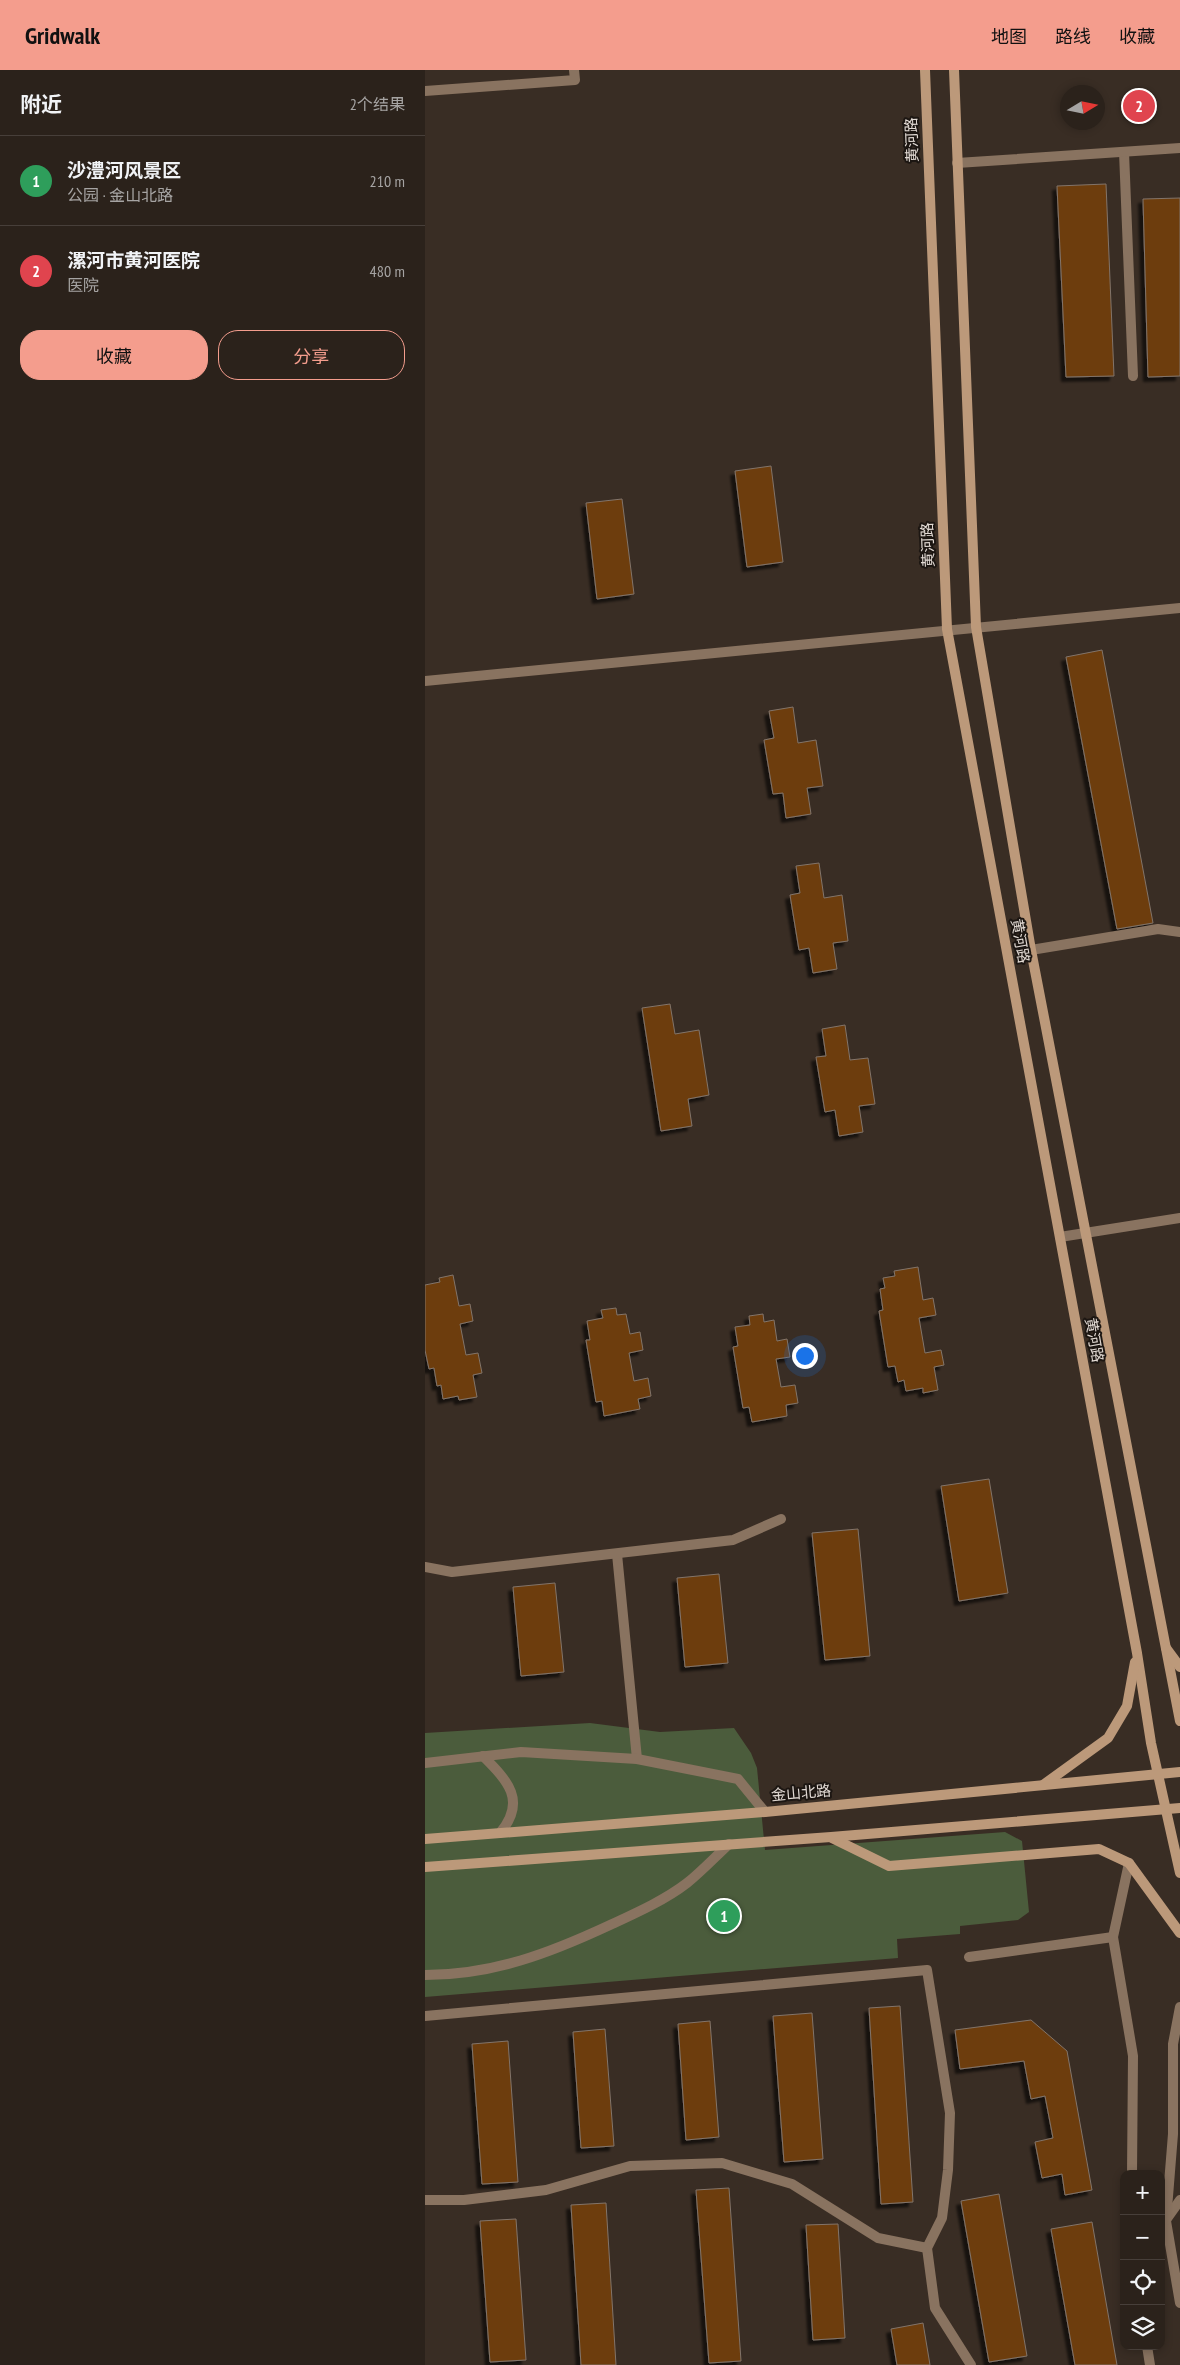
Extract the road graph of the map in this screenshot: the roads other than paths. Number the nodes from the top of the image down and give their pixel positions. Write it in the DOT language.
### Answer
graph roads {
  1 [pos="574,70"];
  2 [pos="925,70"];
  3 [pos="954,70"];
  4 [pos="425,91"];
  5 [pos="1180,148"];
  6 [pos="1125,152"];
  7 [pos="957,163"];
  8 [pos="1133,376"];
  9 [pos="1180,608"];
  10 [pos="976,627"];
  11 [pos="947,629"];
  12 [pos="425,684"];
  13 [pos="1180,932"];
  14 [pos="1031,950"];
  15 [pos="1180,1218"];
  16 [pos="1084,1232"];
  17 [pos="1059,1237"];
  18 [pos="781,1519"];
  19 [pos="617,1554"];
  20 [pos="425,1567"];
  21 [pos="1164,1646"];
  22 [pos="1137,1653"];
  23 [pos="1180,1667"];
  24 [pos="1180,1721"];
  25 [pos="483,1756"];
  26 [pos="637,1758"];
  27 [pos="425,1763"];
  28 [pos="1180,1772"];
  29 [pos="1158,1775"];
  30 [pos="1042,1785"];
  31 [pos="1180,1808"];
  32 [pos="1166,1809"];
  33 [pos="765,1812"];
  34 [pos="500,1833"];
  35 [pos="831,1837"];
  36 [pos="425,1839"];
  37 [pos="729,1844"];
  38 [pos="1129,1864"];
  39 [pos="425,1867"];
  40 [pos="1180,1873"];
  41 [pos="1180,1933"];
  42 [pos="1113,1937"];
  43 [pos="969,1957"];
  44 [pos="425,1975"];
  45 [pos="1180,2007"];
  46 [pos="425,2016"];
  47 [pos="1132,2170"];
  48 [pos="425,2200"];
  49 [pos="1180,2200"];
  50 [pos="1166,2220"];
  51 [pos="927,2248"];
  52 [pos="1180,2303"];
  53 [pos="1148,2350"];
  54 [pos="971,2365"];
  55 [pos="1151,2365"];
  1 -- 4 [label="street"];
  2 -- 11 [label="main road, 黄河路"];
  3 -- 7 [label="main road, 黄河路"];
  5 -- 6 [label="street"];
  6 -- 7 [label="street"];
  6 -- 8 [label="street"];
  7 -- 10 [label="main road, 黄河路"];
  9 -- 10 [label="street"];
  10 -- 11 [label="street"];
  10 -- 14 [label="main road, 黄河路"];
  11 -- 12 [label="street"];
  11 -- 17 [label="main road, 黄河路"];
  13 -- 14 [label="street"];
  14 -- 16 [label="main road, 黄河路"];
  15 -- 16 [label="street"];
  16 -- 17 [label="street"];
  16 -- 21 [label="main road, 黄河路"];
  17 -- 22 [label="main road, 黄河路"];
  18 -- 19 [label="street"];
  19 -- 20 [label="street"];
  19 -- 26 [label="street"];
  21 -- 23 [label="main road"];
  21 -- 24 [label="main road, 黄河路"];
  22 -- 29 [label="main road, 黄河路"];
  22 -- 30 [label="main road"];
  25 -- 26 [label="street"];
  25 -- 27 [label="street"];
  25 -- 34 [label="street"];
  26 -- 33 [label="street"];
  28 -- 29 [label="main road, 金山北路"];
  29 -- 30 [label="main road, 金山北路"];
  29 -- 32 [label="main road, 黄河路"];
  30 -- 33 [label="main road, 金山北路"];
  31 -- 32 [label="main road"];
  32 -- 35 [label="main road"];
  32 -- 40 [label="main road, 黄河路"];
  33 -- 34 [label="main road, 金山北路"];
  34 -- 36 [label="main road, 金山北路"];
  35 -- 37 [label="main road"];
  35 -- 38 [label="main road"];
  37 -- 39 [label="main road"];
  37 -- 44 [label="street"];
  38 -- 41 [label="main road"];
  38 -- 42 [label="street"];
  42 -- 43 [label="street"];
  42 -- 47 [label="street"];
  45 -- 50 [label="street"];
  46 -- 51 [label="street"];
  48 -- 51 [label="street"];
  49 -- 50 [label="street"];
  50 -- 52 [label="street"];
  51 -- 54 [label="street"];
  53 -- 55 [label="street"];
}
